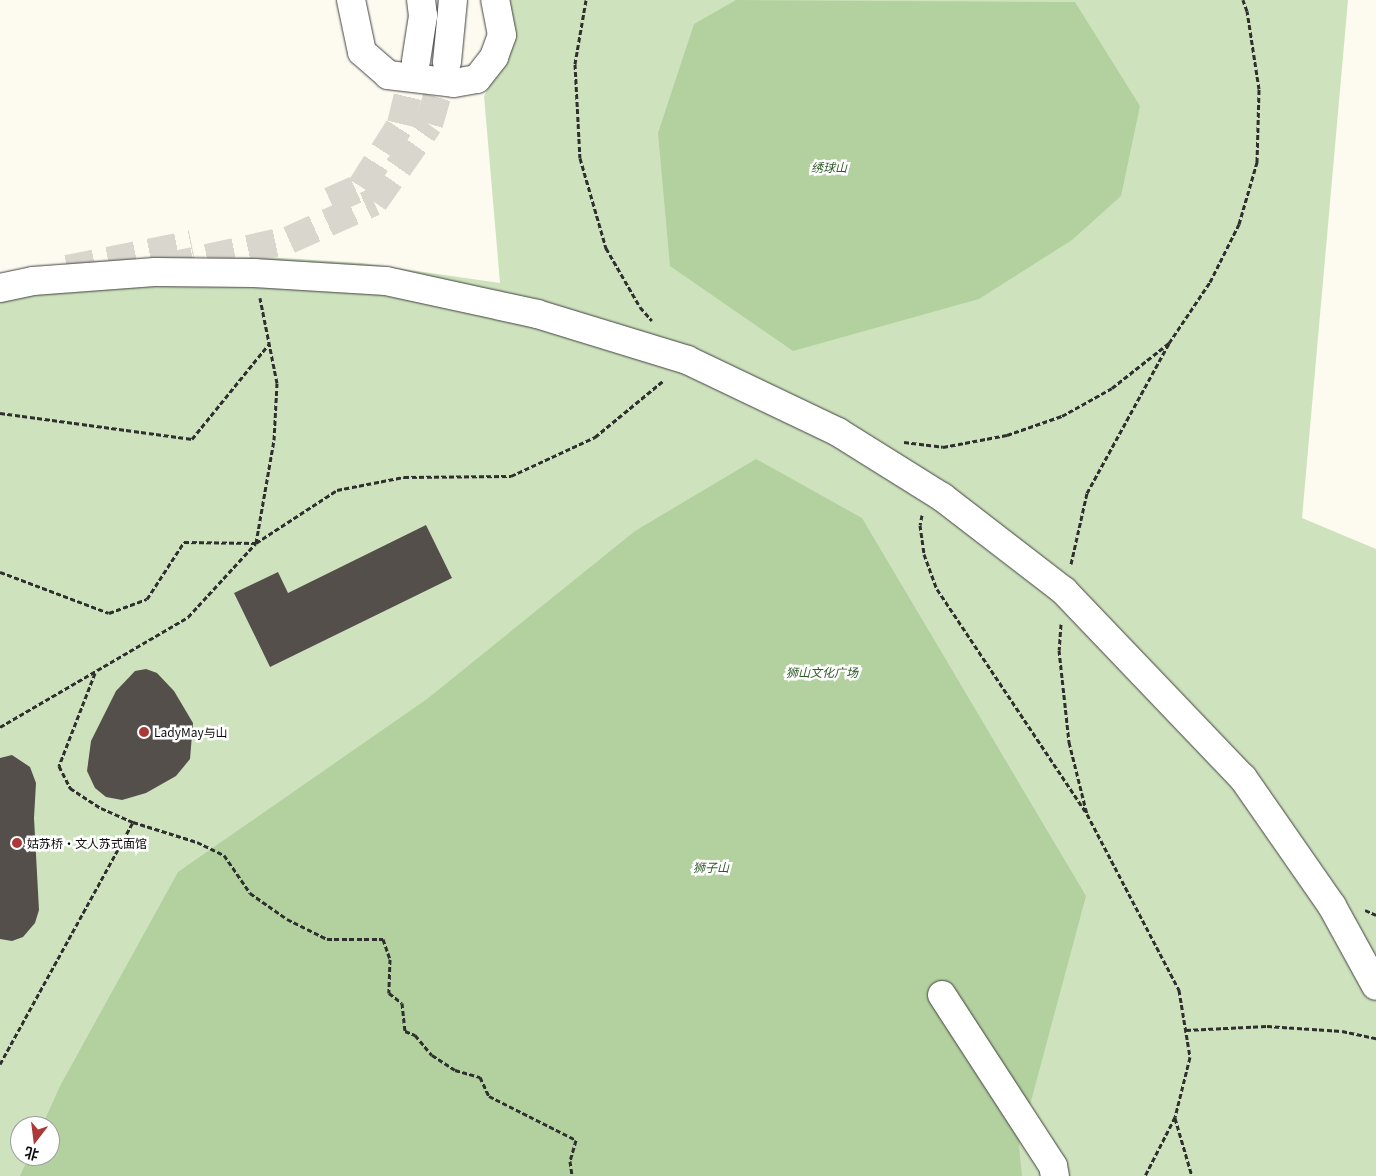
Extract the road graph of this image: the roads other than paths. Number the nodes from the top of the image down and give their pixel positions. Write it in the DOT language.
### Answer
graph roads {
  1 [pos="351,0"];
  2 [pos="421,0"];
  3 [pos="453,0"];
  4 [pos="495,0"];
  5 [pos="416,61"];
  6 [pos="447,62"];
  7 [pos="0,288"];
  8 [pos="1376,986"];
  9 [pos="942,995"];
  10 [pos="1055,1176"];
  1 -- 4 [label="street"];
  2 -- 5 [label="street"];
  3 -- 6 [label="street"];
  7 -- 8 [label="street"];
  9 -- 10 [label="street"];
}
